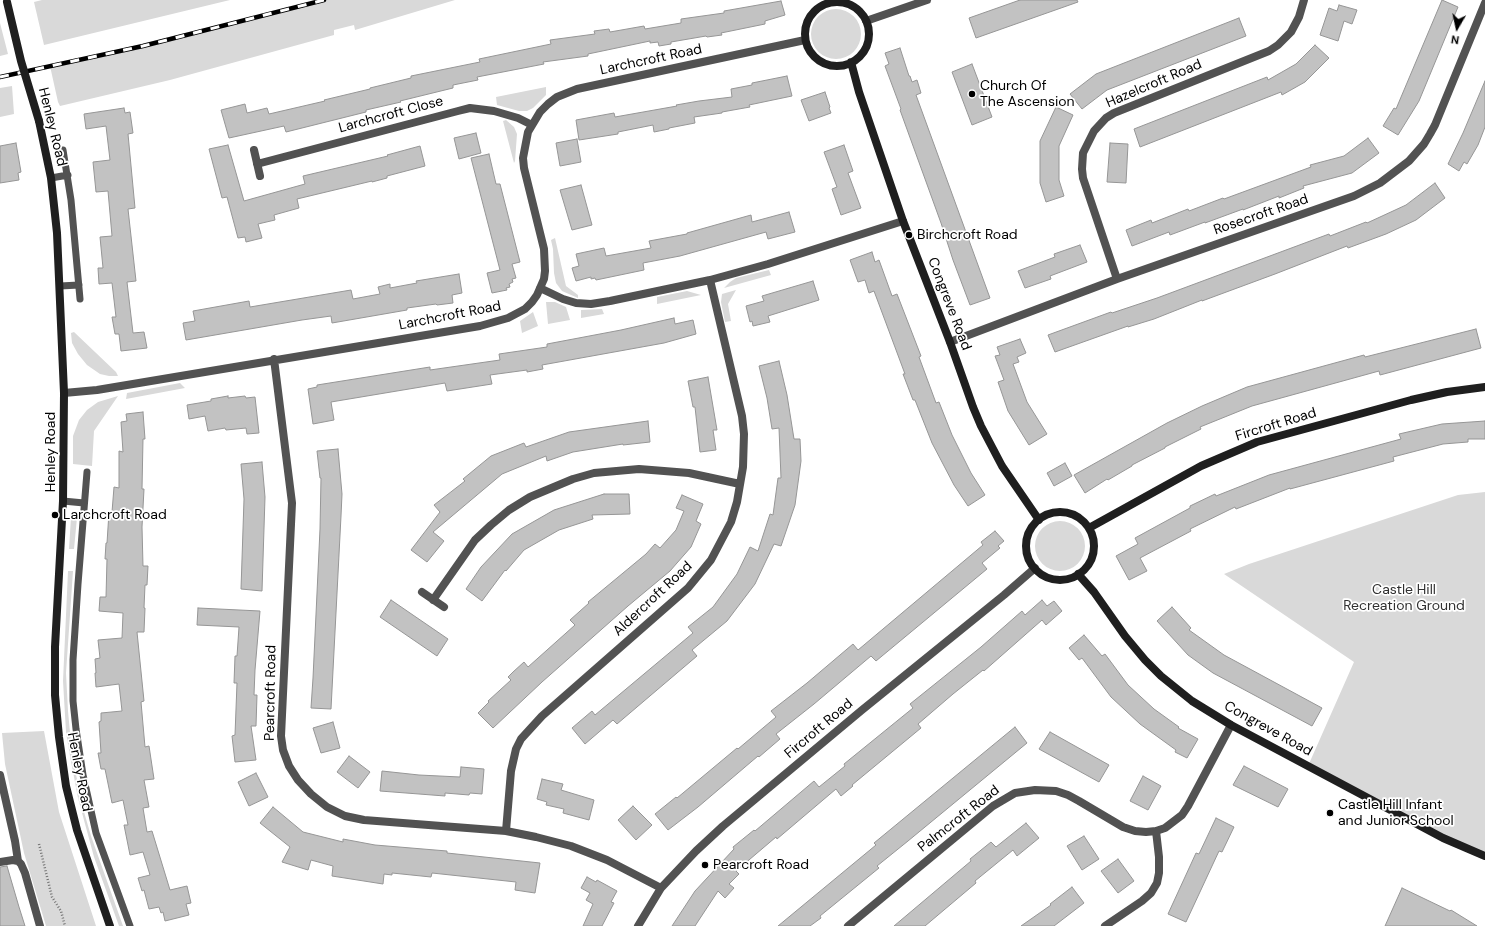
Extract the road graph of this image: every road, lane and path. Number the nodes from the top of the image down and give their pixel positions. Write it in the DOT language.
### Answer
graph roads {
  1 [pos="927,0"];
  2 [pos="1304,0"];
  3 [pos="7,1"];
  4 [pos="831,1"];
  5 [pos="1485,3"];
  6 [pos="866,21"];
  7 [pos="805,40"];
  8 [pos="851,62"];
  9 [pos="532,125"];
  10 [pos="63,150"];
  11 [pos="254,150"];
  12 [pos="257,164"];
  13 [pos="68,175"];
  14 [pos="260,176"];
  15 [pos="51,178"];
  16 [pos="903,221"];
  17 [pos="1117,279"];
  18 [pos="710,280"];
  19 [pos="79,285"];
  20 [pos="60,286"];
  21 [pos="540,288"];
  22 [pos="80,299"];
  23 [pos="950,342"];
  24 [pos="274,359"];
  25 [pos="1485,387"];
  26 [pos="64,393"];
  27 [pos="87,472"];
  28 [pos="740,484"];
  29 [pos="63,501"];
  30 [pos="84,503"];
  31 [pos="1039,520"];
  32 [pos="1089,528"];
  33 [pos="1034,568"];
  34 [pos="1078,574"];
  35 [pos="422,592"];
  36 [pos="433,600"];
  37 [pos="444,607"];
  38 [pos="1232,725"];
  39 [pos="0,775"];
  40 [pos="506,831"];
  41 [pos="1156,831"];
  42 [pos="39,844"];
  43 [pos="1485,856"];
  44 [pos="18,861"];
  45 [pos="0,862"];
  46 [pos="661,888"];
  47 [pos="40,926"];
  48 [pos="65,926"];
  49 [pos="110,926"];
  50 [pos="130,926"];
  51 [pos="638,926"];
  52 [pos="848,926"];
  53 [pos="1106,926"];
  1 -- 6 [label="street"];
  2 -- 17 [label="street, Hazelcroft Road"];
  3 -- 15 [label="street, Henley Road, bridge"];
  4 -- 6 [label="street"];
  4 -- 7 [label="street"];
  5 -- 17 [label="street, Rosecroft Road"];
  6 -- 8 [label="street"];
  7 -- 8 [label="street"];
  7 -- 9 [label="street, Larchcroft Road"];
  8 -- 16 [label="street, Congreve Road"];
  9 -- 12 [label="street, Larchcroft Close"];
  9 -- 21 [label="street, Larchcroft Road"];
  10 -- 13 [label="lane"];
  11 -- 12 [label="street"];
  12 -- 14 [label="street"];
  13 -- 15 [label="lane"];
  13 -- 19 [label="lane"];
  15 -- 20 [label="street, Henley Road"];
  16 -- 18 [label="street"];
  16 -- 23 [label="street, Congreve Road"];
  17 -- 23 [label="street, Rosecroft Road"];
  18 -- 21 [label="street"];
  18 -- 28 [label="street, Aldercroft Road"];
  19 -- 20 [label="lane"];
  19 -- 22 [label="lane"];
  20 -- 26 [label="street, Henley Road"];
  21 -- 24 [label="street, Larchcroft Road"];
  23 -- 31 [label="street, Congreve Road"];
  24 -- 26 [label="street, Larchcroft Road"];
  24 -- 40 [label="street, Pearcroft Road"];
  25 -- 32 [label="street, Fircroft Road"];
  26 -- 29 [label="street, Henley Road"];
  27 -- 30 [label="lane"];
  28 -- 36 [label="street"];
  28 -- 40 [label="street, Aldercroft Road"];
  29 -- 30 [label="lane"];
  29 -- 49 [label="street, Henley Road"];
  30 -- 50 [label="lane"];
  31 -- 32 [label="street"];
  31 -- 33 [label="street"];
  32 -- 34 [label="street"];
  33 -- 34 [label="street"];
  33 -- 46 [label="street, Fircroft Road"];
  34 -- 38 [label="street, Congreve Road"];
  35 -- 36 [label="street"];
  36 -- 37 [label="street"];
  38 -- 41 [label="street, Palmcroft Road"];
  38 -- 43 [label="street, Congreve Road"];
  39 -- 44 [label="street"];
  40 -- 46 [label="street, Pearcroft Road"];
  41 -- 52 [label="street, Palmcroft Road"];
  41 -- 53 [label="street"];
  42 -- 48 [label="path"];
  44 -- 45 [label="street"];
  44 -- 47 [label="street"];
  46 -- 51 [label="street, Fircroft Road"];
}
